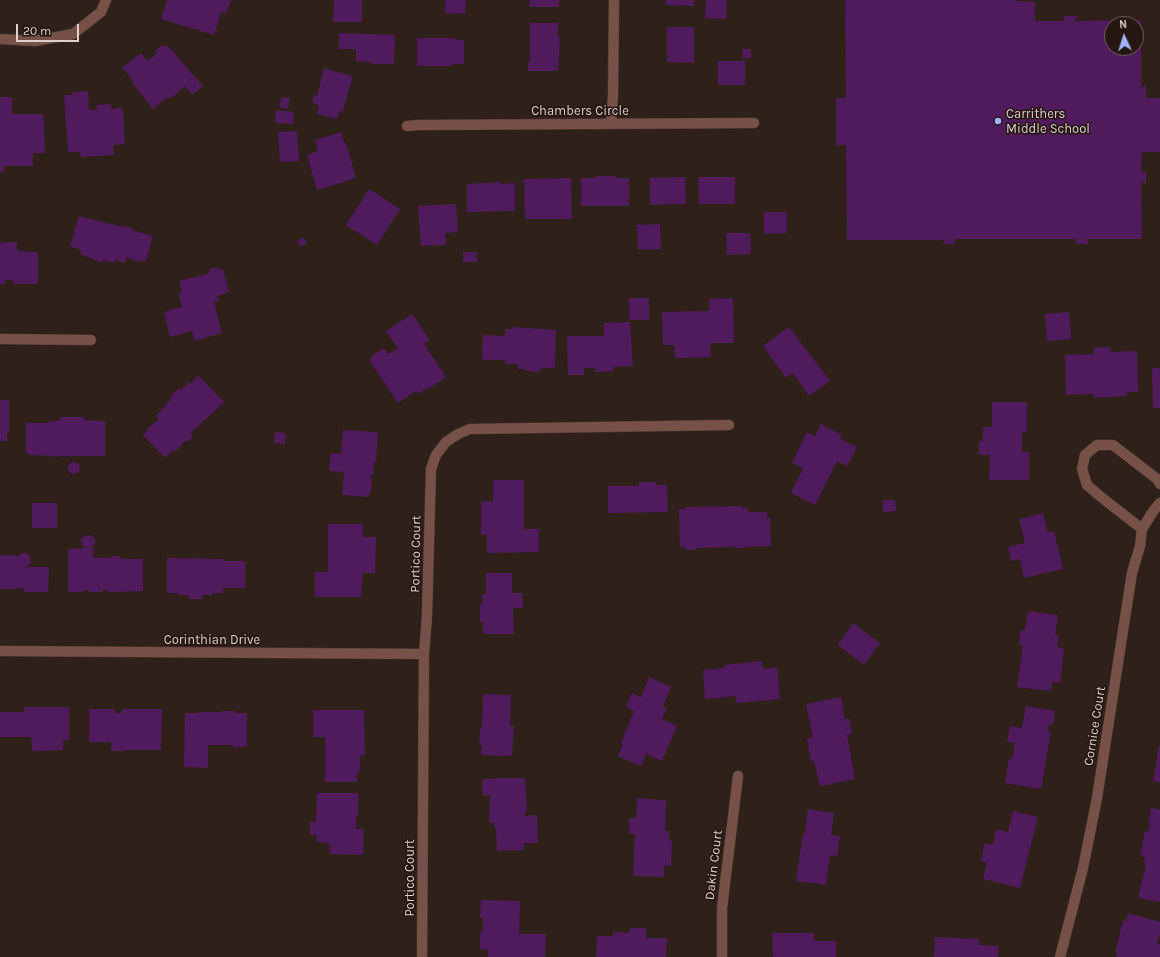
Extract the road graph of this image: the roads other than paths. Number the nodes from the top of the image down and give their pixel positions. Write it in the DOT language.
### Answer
graph roads {
  1 [pos="106,0"];
  2 [pos="614,0"];
  3 [pos="0,39"];
  4 [pos="754,123"];
  5 [pos="611,124"];
  6 [pos="407,126"];
  7 [pos="0,339"];
  8 [pos="91,340"];
  9 [pos="729,425"];
  10 [pos="1160,484"];
  11 [pos="1160,503"];
  12 [pos="1142,530"];
  13 [pos="0,651"];
  14 [pos="424,654"];
  15 [pos="738,776"];
  16 [pos="422,957"];
  17 [pos="722,957"];
  18 [pos="1060,957"];
  1 -- 3 [label="street"];
  2 -- 5 [label="street"];
  4 -- 5 [label="street, Chambers Circle"];
  5 -- 6 [label="street, Chambers Circle"];
  7 -- 8 [label="street"];
  9 -- 14 [label="street, Portico Court"];
  10 -- 12 [label="street"];
  11 -- 12 [label="street, Cornice Court"];
  12 -- 18 [label="street, Cornice Court"];
  13 -- 14 [label="street, Corinthian Drive"];
  14 -- 16 [label="street, Portico Court"];
  15 -- 17 [label="street, Dakin Court"];
}
